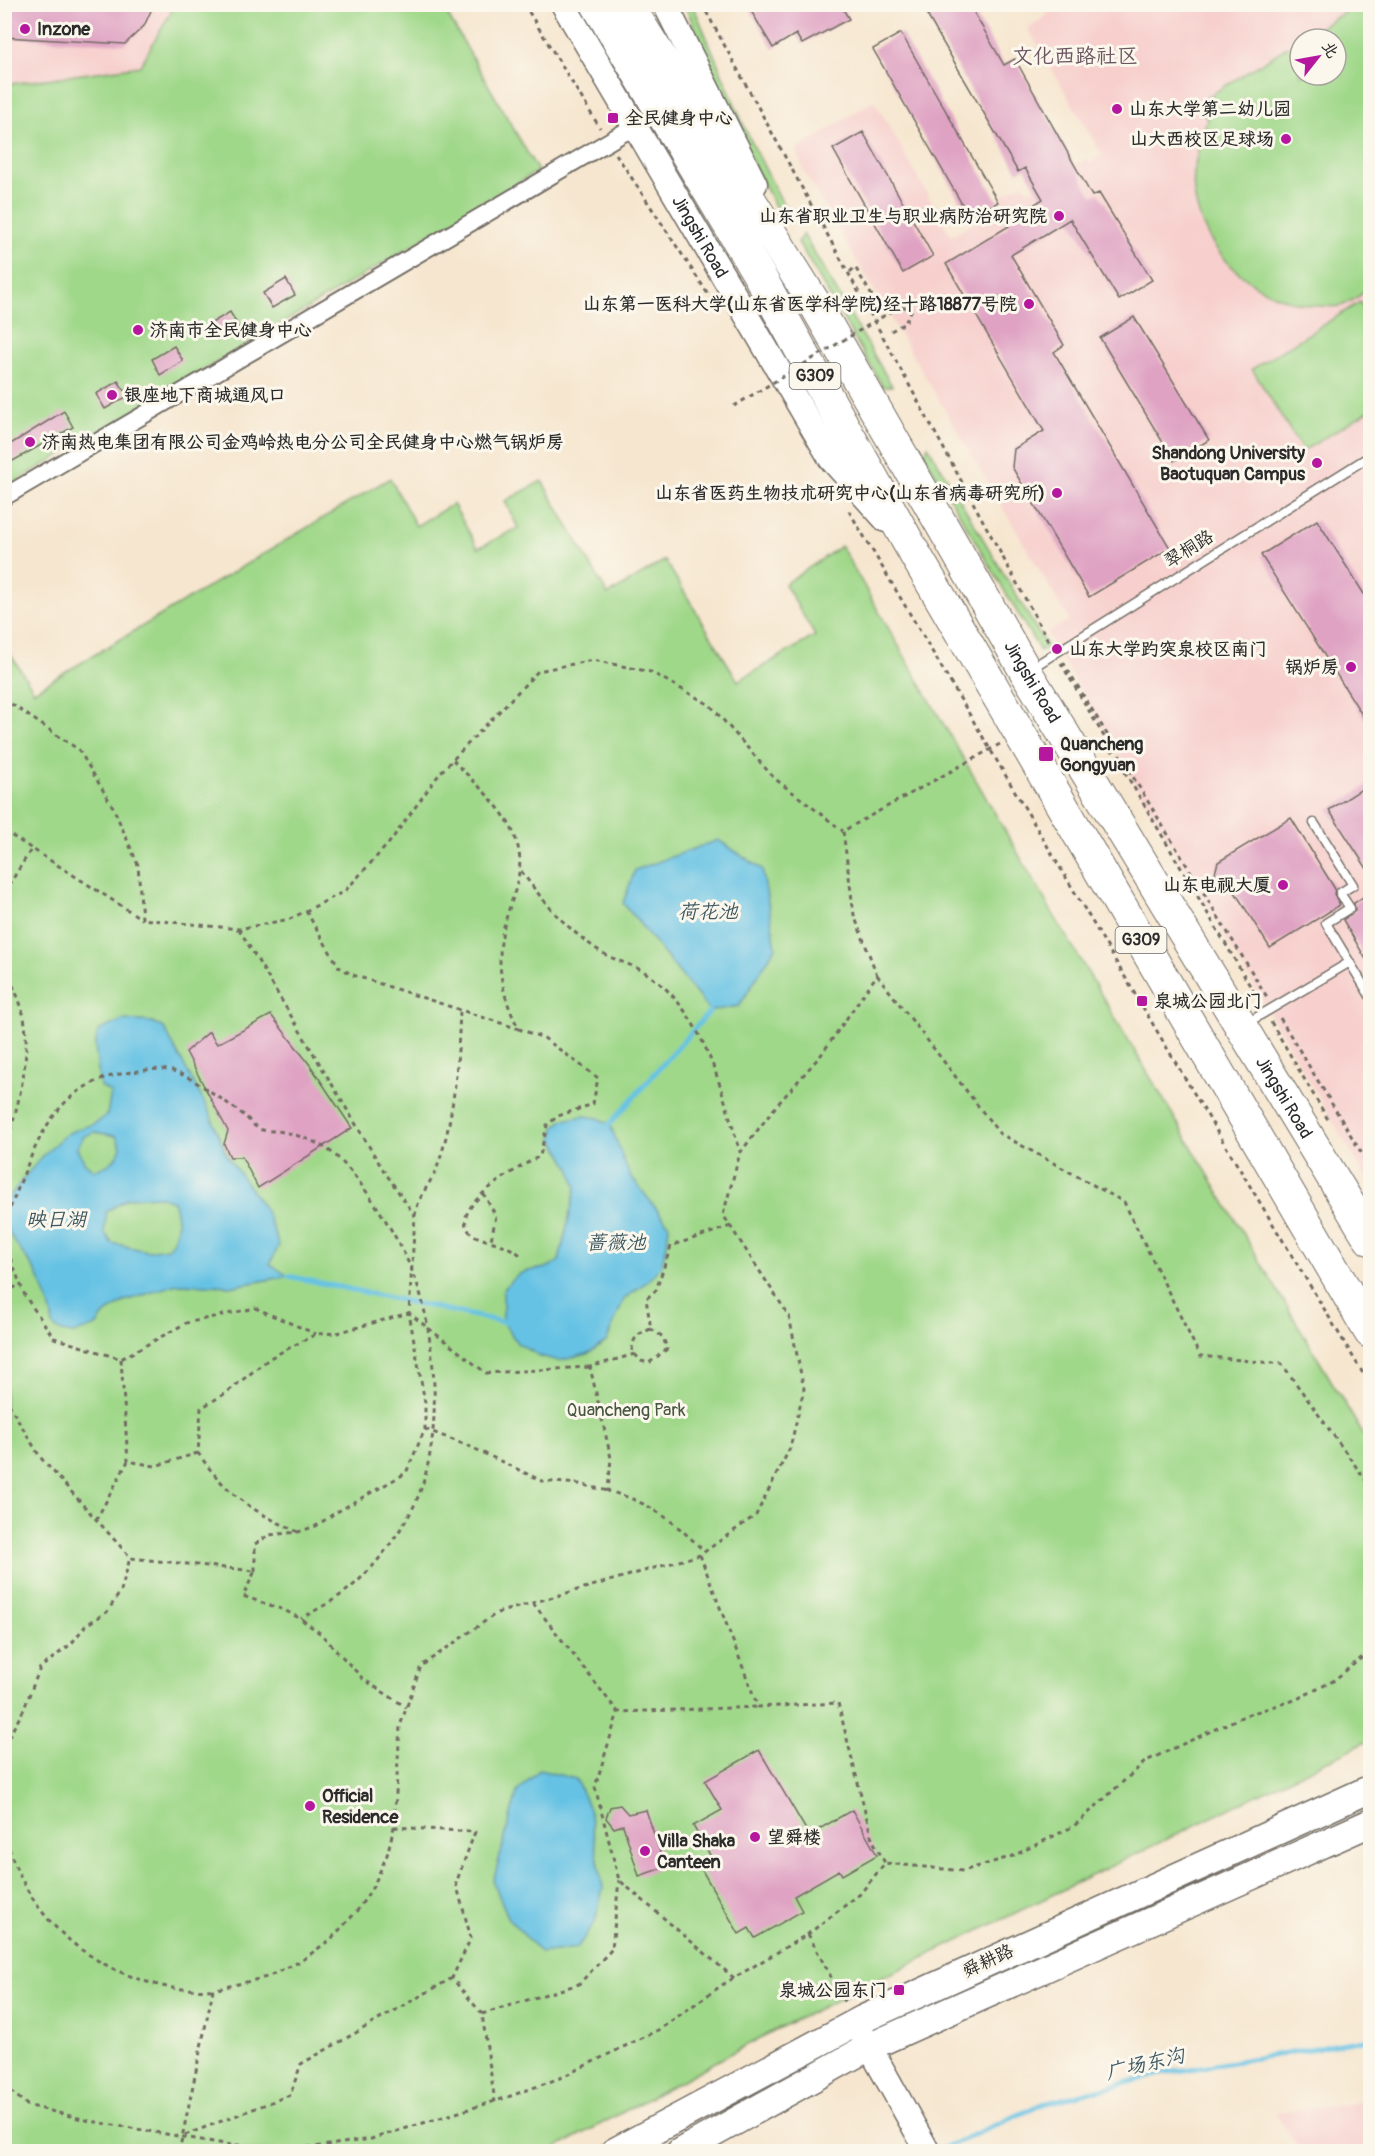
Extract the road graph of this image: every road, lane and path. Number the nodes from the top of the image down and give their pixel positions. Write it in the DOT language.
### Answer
graph roads {
  1 [pos="524,4"];
  2 [pos="563,4"];
  3 [pos="597,4"];
  4 [pos="665,4"];
  5 [pos="702,4"];
  6 [pos="631,12"];
  7 [pos="635,126"];
  8 [pos="608,142"];
  9 [pos="714,304"];
  10 [pos="815,304"];
  11 [pos="884,316"];
  12 [pos="891,331"];
  13 [pos="766,382"];
  14 [pos="772,392"];
  15 [pos="734,406"];
  16 [pos="1371,456"];
  17 [pos="4,497"];
  18 [pos="848,510"];
  19 [pos="912,549"];
  20 [pos="1055,652"];
  21 [pos="1026,672"];
  22 [pos="4,699"];
  23 [pos="1019,732"];
  24 [pos="990,750"];
  25 [pos="453,760"];
  26 [pos="1314,823"];
  27 [pos="4,831"];
  28 [pos="843,831"];
  29 [pos="32,848"];
  30 [pos="521,872"];
  31 [pos="4,894"];
  32 [pos="306,911"];
  33 [pos="142,919"];
  34 [pos="239,929"];
  35 [pos="1350,962"];
  36 [pos="4,969"];
  37 [pos="877,975"];
  38 [pos="1371,996"];
  39 [pos="460,1010"];
  40 [pos="1260,1015"];
  41 [pos="519,1029"];
  42 [pos="1335,1132"];
  43 [pos="4,1153"];
  44 [pos="740,1153"];
  45 [pos="1371,1167"];
  46 [pos="483,1192"];
  47 [pos="4,1215"];
  48 [pos="415,1216"];
  49 [pos="731,1226"];
  50 [pos="1371,1239"];
  51 [pos="491,1240"];
  52 [pos="4,1242"];
  53 [pos="523,1257"];
  54 [pos="20,1284"];
  55 [pos="4,1292"];
  56 [pos="409,1312"];
  57 [pos="651,1329"];
  58 [pos="1371,1332"];
  59 [pos="315,1334"];
  60 [pos="635,1354"];
  61 [pos="121,1359"];
  62 [pos="590,1367"];
  63 [pos="1371,1385"];
  64 [pos="4,1396"];
  65 [pos="425,1429"];
  66 [pos="198,1453"];
  67 [pos="128,1461"];
  68 [pos="1371,1486"];
  69 [pos="608,1491"];
  70 [pos="96,1520"];
  71 [pos="298,1532"];
  72 [pos="702,1553"];
  73 [pos="130,1558"];
  74 [pos="255,1571"];
  75 [pos="533,1602"];
  76 [pos="301,1619"];
  77 [pos="1371,1652"];
  78 [pos="758,1707"];
  79 [pos="406,1708"];
  80 [pos="618,1712"];
  81 [pos="4,1745"];
  82 [pos="1371,1789"];
  83 [pos="1371,1823"];
  84 [pos="394,1827"];
  85 [pos="4,1831"];
  86 [pos="885,1863"];
  87 [pos="619,1880"];
  88 [pos="808,1934"];
  89 [pos="452,1978"];
  90 [pos="734,1978"];
  91 [pos="213,1990"];
  92 [pos="482,2014"];
  93 [pos="855,2022"];
  94 [pos="869,2047"];
  95 [pos="4,2085"];
  96 [pos="495,2102"];
  97 [pos="183,2135"];
  98 [pos="179,2151"];
  99 [pos="614,2151"];
  100 [pos="680,2151"];
  101 [pos="928,2151"];
  1 -- 8 [label="path"];
  2 -- 7 [label="main road, Jingshi Road"];
  3 -- 19 [label="highway, Jingshi Road / G309"];
  4 -- 10 [label="main road, Jingshi Road"];
  5 -- 20 [label="path"];
  6 -- 10 [label="highway, Jingshi Road / G309"];
  7 -- 8 [label="street"];
  7 -- 19 [label="main road, Jingshi Road"];
  8 -- 9 [label="path"];
  8 -- 17 [label="street"];
  10 -- 21 [label="highway, Jingshi Road / G309"];
  11 -- 12 [label="path, bridge"];
  11 -- 15 [label="path, bridge"];
  11 -- 20 [label="path"];
  13 -- 14 [label="path"];
  16 -- 20 [label="lane, 翠桐路"];
  18 -- 24 [label="path"];
  19 -- 23 [label="highway, Jingshi Road / G309"];
  20 -- 21 [label="lane, 翠桐路"];
  20 -- 40 [label="path"];
  20 -- 40 [label="path"];
  21 -- 40 [label="highway, Jingshi Road / G309"];
  22 -- 33 [label="path"];
  23 -- 24 [label="path"];
  23 -- 58 [label="highway, Jingshi Road / G309"];
  24 -- 28 [label="path"];
  24 -- 63 [label="path"];
  25 -- 28 [label="path"];
  25 -- 30 [label="path"];
  25 -- 32 [label="path"];
  26 -- 35 [label="lane"];
  27 -- 29 [label="path"];
  28 -- 37 [label="path"];
  29 -- 31 [label="path"];
  29 -- 33 [label="path"];
  30 -- 41 [label="path"];
  30 -- 44 [label="path"];
  32 -- 34 [label="path"];
  32 -- 39 [label="path"];
  33 -- 34 [label="path"];
  34 -- 48 [label="path"];
  35 -- 38 [label="lane"];
  35 -- 40 [label="lane"];
  36 -- 43 [label="path"];
  37 -- 44 [label="path"];
  37 -- 68 [label="path"];
  39 -- 41 [label="path"];
  39 -- 48 [label="path"];
  40 -- 42 [label="path"];
  40 -- 45 [label="path"];
  40 -- 50 [label="highway, Jingshi Road / G309"];
  41 -- 46 [label="path"];
  44 -- 49 [label="path"];
  46 -- 51 [label="path"];
  46 -- 51 [label="path"];
  47 -- 76 [label="path, bridge"];
  48 -- 56 [label="path"];
  49 -- 57 [label="path"];
  49 -- 72 [label="path"];
  51 -- 53 [label="path"];
  52 -- 54 [label="path"];
  54 -- 55 [label="path"];
  54 -- 61 [label="path"];
  56 -- 59 [label="path"];
  56 -- 62 [label="path"];
  56 -- 65 [label="path"];
  57 -- 60 [label="path"];
  57 -- 60 [label="path"];
  59 -- 61 [label="path"];
  59 -- 66 [label="path"];
  60 -- 62 [label="path"];
  61 -- 67 [label="path"];
  62 -- 69 [label="path"];
  64 -- 70 [label="path"];
  65 -- 69 [label="path"];
  65 -- 71 [label="path"];
  66 -- 67 [label="path"];
  66 -- 71 [label="path"];
  67 -- 70 [label="path"];
  69 -- 72 [label="path"];
  70 -- 73 [label="path"];
  71 -- 74 [label="path"];
  72 -- 75 [label="path"];
  72 -- 78 [label="path"];
  73 -- 74 [label="path"];
  73 -- 81 [label="path"];
  74 -- 76 [label="path"];
  75 -- 79 [label="path"];
  75 -- 80 [label="path"];
  76 -- 79 [label="path"];
  77 -- 86 [label="path"];
  78 -- 80 [label="path"];
  78 -- 86 [label="path"];
  79 -- 84 [label="path"];
  80 -- 87 [label="path"];
  82 -- 93 [label="main road, 舜耕路"];
  83 -- 94 [label="main road, 舜耕路"];
  84 -- 89 [label="path"];
  84 -- 91 [label="path"];
  85 -- 91 [label="path"];
  86 -- 88 [label="path"];
  87 -- 90 [label="path"];
  87 -- 92 [label="path"];
  88 -- 90 [label="path"];
  88 -- 93 [label="path"];
  89 -- 92 [label="path"];
  89 -- 97 [label="path"];
  90 -- 96 [label="path"];
  91 -- 97 [label="path"];
  92 -- 96 [label="path"];
  93 -- 94 [label="main road"];
  93 -- 99 [label="main road, 舜耕路"];
  94 -- 100 [label="main road, 舜耕路"];
  94 -- 101 [label="main road"];
  95 -- 97 [label="path"];
  96 -- 97 [label="path"];
  97 -- 98 [label="path"];
}
